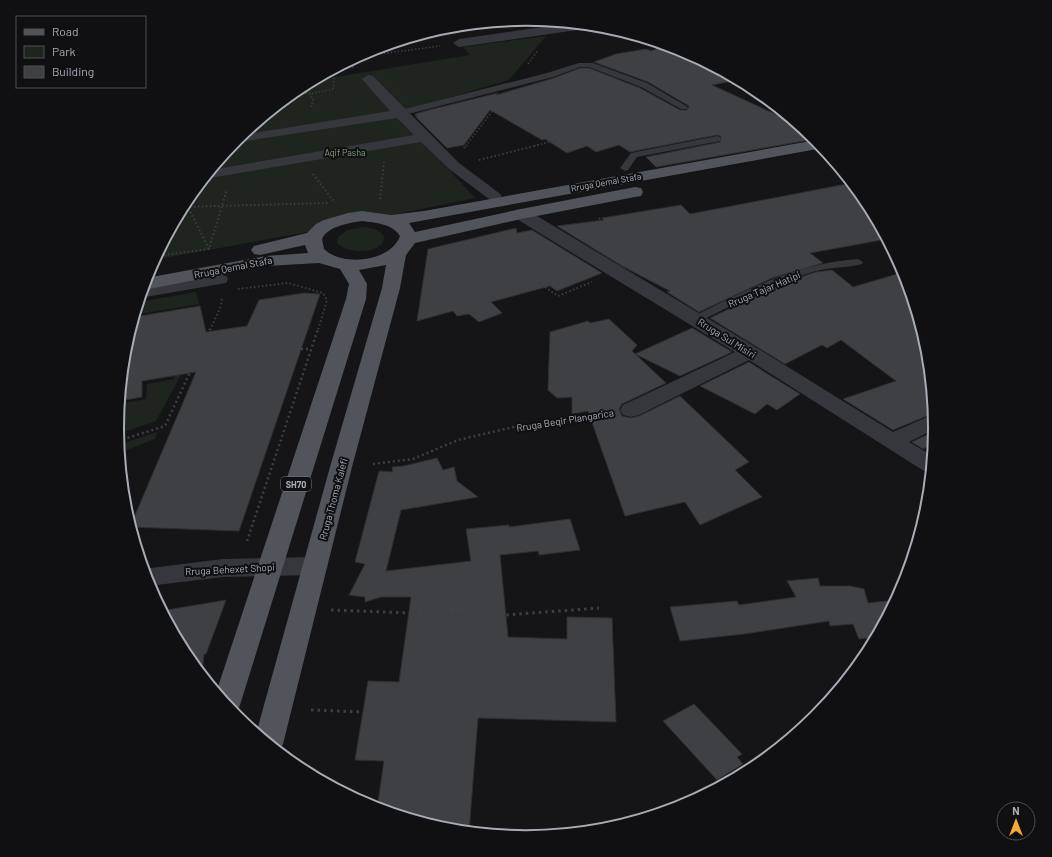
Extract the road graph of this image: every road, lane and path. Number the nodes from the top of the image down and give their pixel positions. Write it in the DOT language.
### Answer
graph roads {
  1 [pos="564,28"];
  2 [pos="459,43"];
  3 [pos="381,53"];
  4 [pos="332,76"];
  5 [pos="368,79"];
  6 [pos="309,90"];
  7 [pos="684,107"];
  8 [pos="400,113"];
  9 [pos="715,113"];
  10 [pos="763,131"];
  11 [pos="750,133"];
  12 [pos="745,134"];
  13 [pos="425,137"];
  14 [pos="248,138"];
  15 [pos="717,139"];
  16 [pos="556,140"];
  17 [pos="812,145"];
  18 [pos="823,156"];
  19 [pos="301,158"];
  20 [pos="454,166"];
  21 [pos="625,168"];
  22 [pos="233,170"];
  23 [pos="215,174"];
  24 [pos="494,196"];
  25 [pos="189,208"];
  26 [pos="339,208"];
  27 [pos="521,214"];
  28 [pos="598,216"];
  29 [pos="392,220"];
  30 [pos="314,237"];
  31 [pos="669,239"];
  32 [pos="403,247"];
  33 [pos="209,248"];
  34 [pos="210,254"];
  35 [pos="162,256"];
  36 [pos="322,257"];
  37 [pos="858,262"];
  38 [pos="346,264"];
  39 [pos="156,270"];
  40 [pos="522,271"];
  41 [pos="151,283"];
  42 [pos="221,285"];
  43 [pos="584,285"];
  44 [pos="147,292"];
  45 [pos="696,319"];
  46 [pos="201,348"];
  47 [pos="208,348"];
  48 [pos="301,349"];
  49 [pos="311,350"];
  50 [pos="750,352"];
  51 [pos="631,410"];
  52 [pos="928,424"];
  53 [pos="124,439"];
  54 [pos="892,441"];
  55 [pos="927,463"];
  56 [pos="373,464"];
  57 [pos="248,541"];
  58 [pos="316,566"];
  59 [pos="269,567"];
  60 [pos="152,576"];
  61 [pos="598,608"];
  62 [pos="304,609"];
  63 [pos="228,699"];
  64 [pos="311,710"];
  65 [pos="363,712"];
  66 [pos="270,738"];
  1 -- 2 [label="street"];
  2 -- 3 [label="path"];
  4 -- 6 [label="path"];
  5 -- 8 [label="street"];
  7 -- 8 [label="lane"];
  8 -- 13 [label="street"];
  8 -- 14 [label="street"];
  9 -- 11 [label="path"];
  10 -- 11 [label="path"];
  11 -- 12 [label="path"];
  13 -- 19 [label="street"];
  13 -- 20 [label="street"];
  15 -- 21 [label="lane"];
  16 -- 20 [label="path"];
  17 -- 29 [label="main road, Rruga Qemal Stafa"];
  18 -- 27 [label="main road, Rruga Qemal Stafa"];
  19 -- 22 [label="street"];
  19 -- 26 [label="path"];
  20 -- 24 [label="street"];
  22 -- 23 [label="street"];
  22 -- 33 [label="path"];
  25 -- 33 [label="path"];
  27 -- 32 [label="main road, Rruga Qemal Stafa"];
  27 -- 45 [label="street, Rruga Sul Misiri"];
  28 -- 31 [label="path"];
  29 -- 30 [label="main road"];
  29 -- 32 [label="main road"];
  30 -- 36 [label="main road"];
  30 -- 39 [label="main road, Rruga Qemal Stafa"];
  32 -- 38 [label="main road, Rruga Qemal Stafa"];
  32 -- 58 [label="main road, Rruga Thoma Kalefi"];
  33 -- 34 [label="path"];
  33 -- 35 [label="path"];
  36 -- 38 [label="main road, Rruga Qemal Stafa"];
  36 -- 41 [label="main road, Rruga Qemal Stafa"];
  37 -- 45 [label="lane, Rruga Tajar Hatipi"];
  38 -- 59 [label="main road, SH70"];
  40 -- 43 [label="path"];
  42 -- 44 [label="street"];
  42 -- 46 [label="path"];
  42 -- 49 [label="path"];
  45 -- 50 [label="street, Rruga Sul Misiri"];
  46 -- 47 [label="path"];
  46 -- 53 [label="path"];
  48 -- 49 [label="path"];
  49 -- 57 [label="path"];
  50 -- 51 [label="street"];
  50 -- 54 [label="street, Rruga Sul Misiri"];
  51 -- 56 [label="path, Rruga Beqir Plangarica"];
  52 -- 54 [label="street"];
  54 -- 55 [label="street, Rruga Sul Misiri"];
  58 -- 59 [label="street, Rruga Behexet Shopi"];
  58 -- 62 [label="main road, Rruga Thoma Kalefi"];
  59 -- 60 [label="street, Rruga Behexet Shopi"];
  59 -- 63 [label="main road, SH70"];
  61 -- 62 [label="path"];
  62 -- 66 [label="main road, Rruga Thoma Kalefi"];
  64 -- 65 [label="path"];
}
